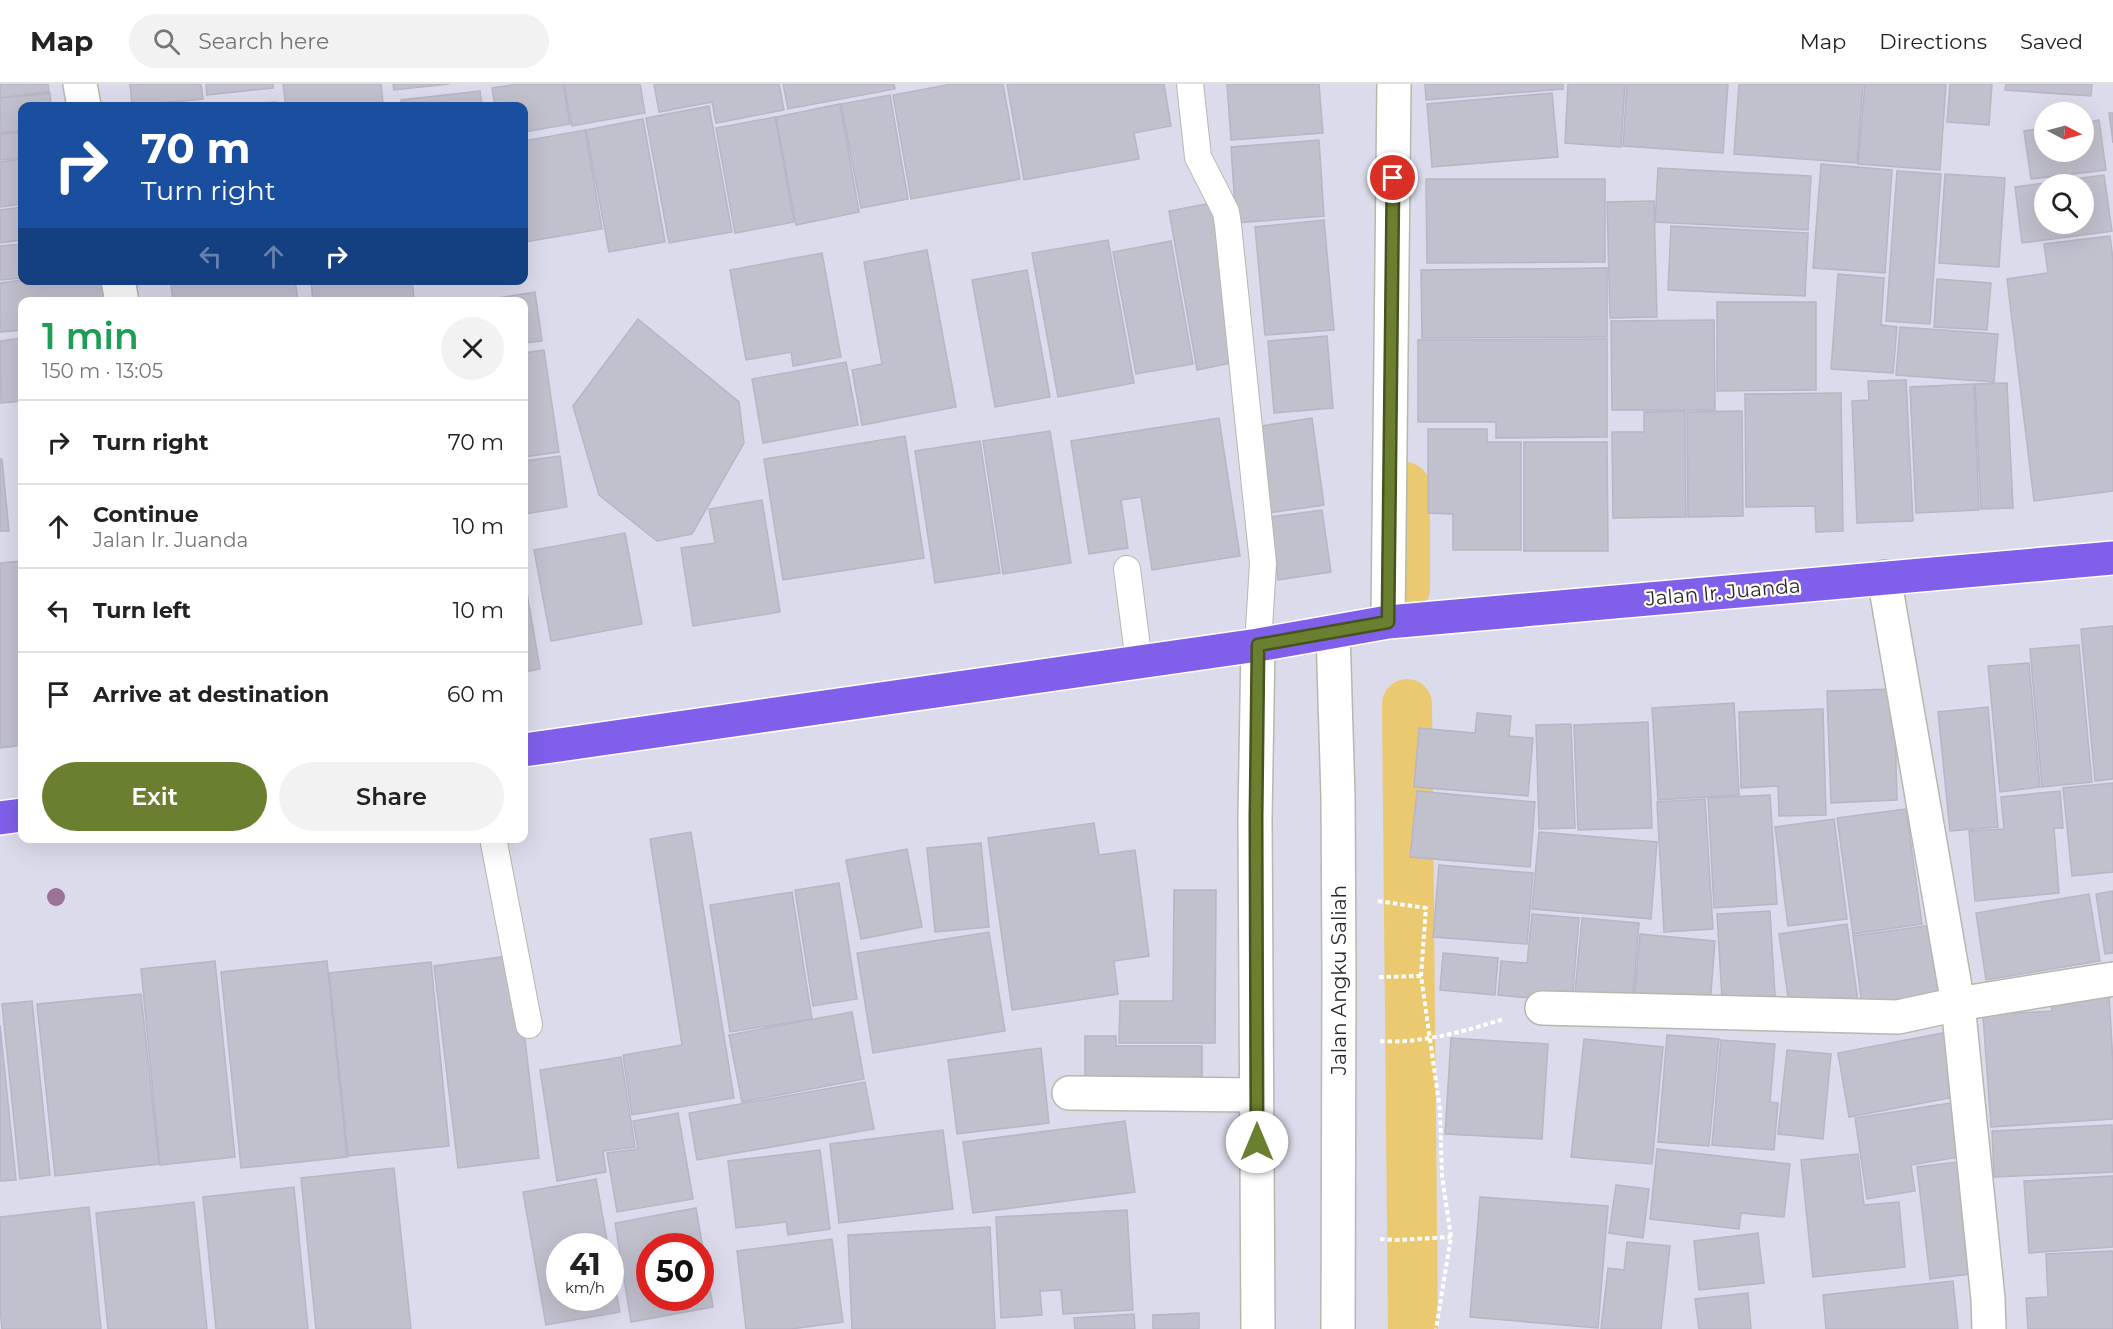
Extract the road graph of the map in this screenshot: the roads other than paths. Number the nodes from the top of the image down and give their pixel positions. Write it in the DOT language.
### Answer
graph roads {
  1 [pos="80,84"];
  2 [pos="1190,84"];
  3 [pos="1394,84"];
  4 [pos="83,102"];
  5 [pos="2113,558"];
  6 [pos="1127,569"];
  7 [pos="1884,577"];
  8 [pos="1388,622"];
  9 [pos="1333,632"];
  10 [pos="1258,645"];
  11 [pos="1139,662"];
  12 [pos="528,749"];
  13 [pos="18,816"];
  14 [pos="0,818"];
  15 [pos="494,843"];
  16 [pos="2113,978"];
  17 [pos="1958,1004"];
  18 [pos="1542,1008"];
  19 [pos="530,1025"];
  20 [pos="1069,1093"];
  21 [pos="1256,1095"];
  22 [pos="1258,1329"];
  23 [pos="1338,1329"];
  24 [pos="1989,1329"];
  1 -- 4 [label="street"];
  2 -- 10 [label="lane"];
  3 -- 8 [label="street"];
  5 -- 7 [label="main road, Jalan Ir. Juanda"];
  6 -- 11 [label="lane"];
  7 -- 8 [label="main road, Jalan Ir. Juanda"];
  7 -- 17 [label="street"];
  8 -- 9 [label="main road, Jalan Ir. Juanda"];
  9 -- 10 [label="main road, Jalan Ir. Juanda"];
  9 -- 23 [label="street, Jalan Angku Saliah"];
  10 -- 11 [label="main road, Jalan Ir. Juanda"];
  10 -- 21 [label="street"];
  11 -- 12 [label="main road, Jalan Ir. Juanda"];
  13 -- 14 [label="main road"];
  15 -- 19 [label="lane"];
  16 -- 17 [label="street"];
  17 -- 18 [label="street"];
  17 -- 24 [label="street"];
  20 -- 21 [label="street"];
  21 -- 22 [label="street"];
}
